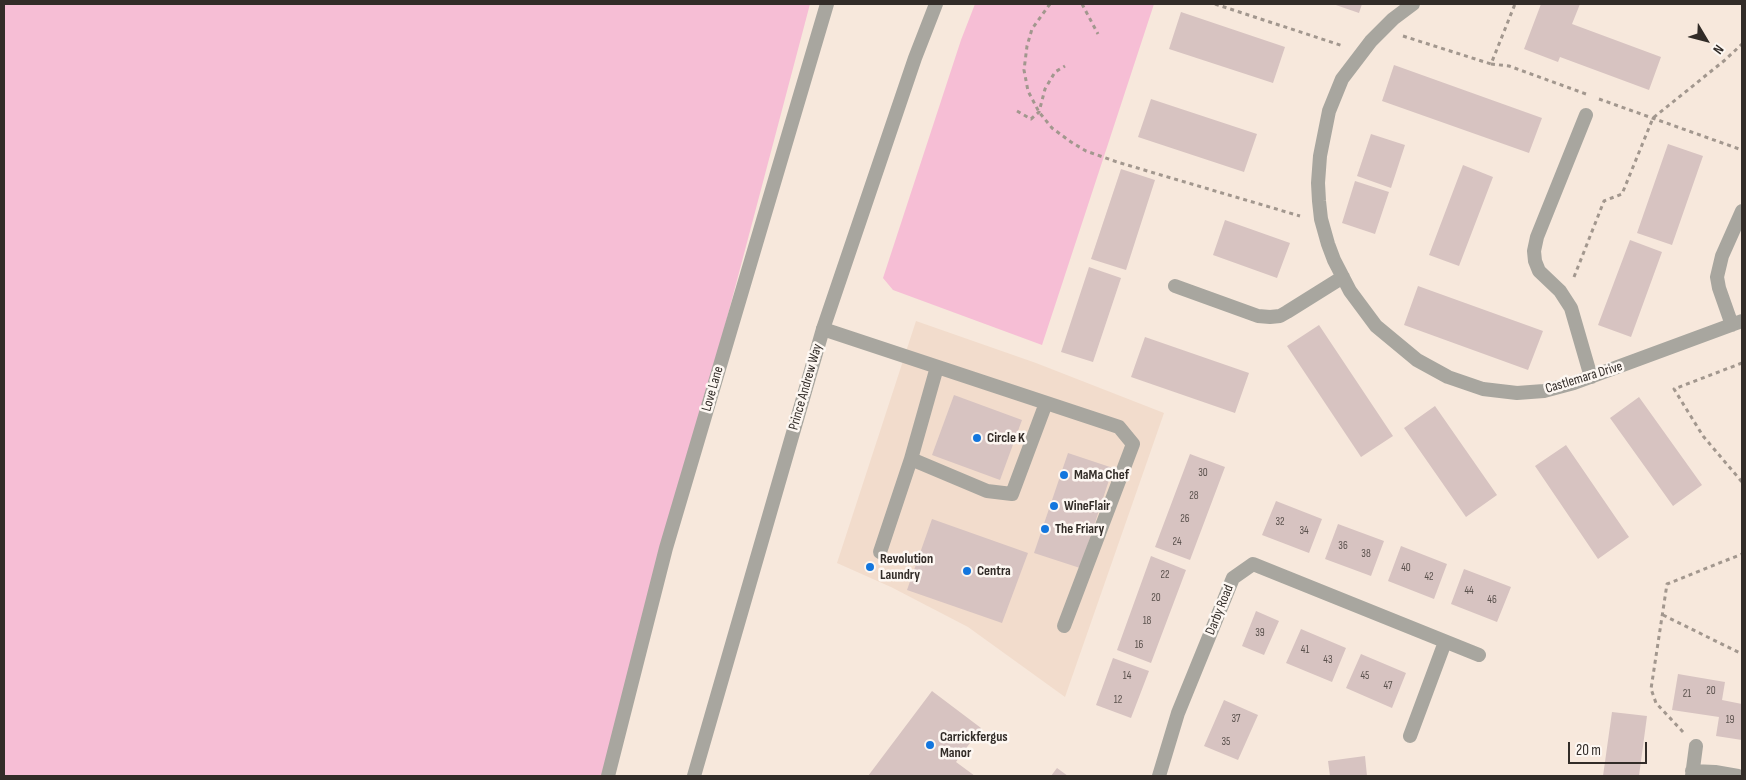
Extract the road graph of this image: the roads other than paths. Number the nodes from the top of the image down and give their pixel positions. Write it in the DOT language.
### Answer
graph roads {
  1 [pos="827,4"];
  2 [pos="936,4"];
  3 [pos="1413,4"];
  4 [pos="1586,115"];
  5 [pos="1742,211"];
  6 [pos="1343,276"];
  7 [pos="1175,286"];
  8 [pos="1737,323"];
  9 [pos="823,329"];
  10 [pos="937,367"];
  11 [pos="1591,377"];
  12 [pos="1046,403"];
  13 [pos="911,459"];
  14 [pos="880,552"];
  15 [pos="1064,626"];
  16 [pos="1445,642"];
  17 [pos="1479,655"];
  18 [pos="1410,736"];
  19 [pos="1696,746"];
  20 [pos="1692,774"];
  21 [pos="608,776"];
  22 [pos="694,776"];
  23 [pos="1159,776"];
  24 [pos="1738,776"];
  1 -- 21 [label="street, Love Lane"];
  2 -- 9 [label="street, Prince Andrew Way"];
  3 -- 6 [label="street, Castlemara Drive"];
  4 -- 11 [label="street"];
  5 -- 8 [label="street"];
  6 -- 7 [label="street"];
  6 -- 11 [label="street, Castlemara Drive"];
  8 -- 11 [label="street, Castlemara Drive"];
  9 -- 10 [label="street"];
  9 -- 22 [label="street, Prince Andrew Way"];
  10 -- 12 [label="street"];
  10 -- 13 [label="street"];
  12 -- 13 [label="street"];
  12 -- 15 [label="street"];
  13 -- 14 [label="street"];
  16 -- 17 [label="street, Darby Road"];
  16 -- 18 [label="street"];
  16 -- 23 [label="street, Darby Road"];
  19 -- 20 [label="street"];
  20 -- 24 [label="street"];
}
